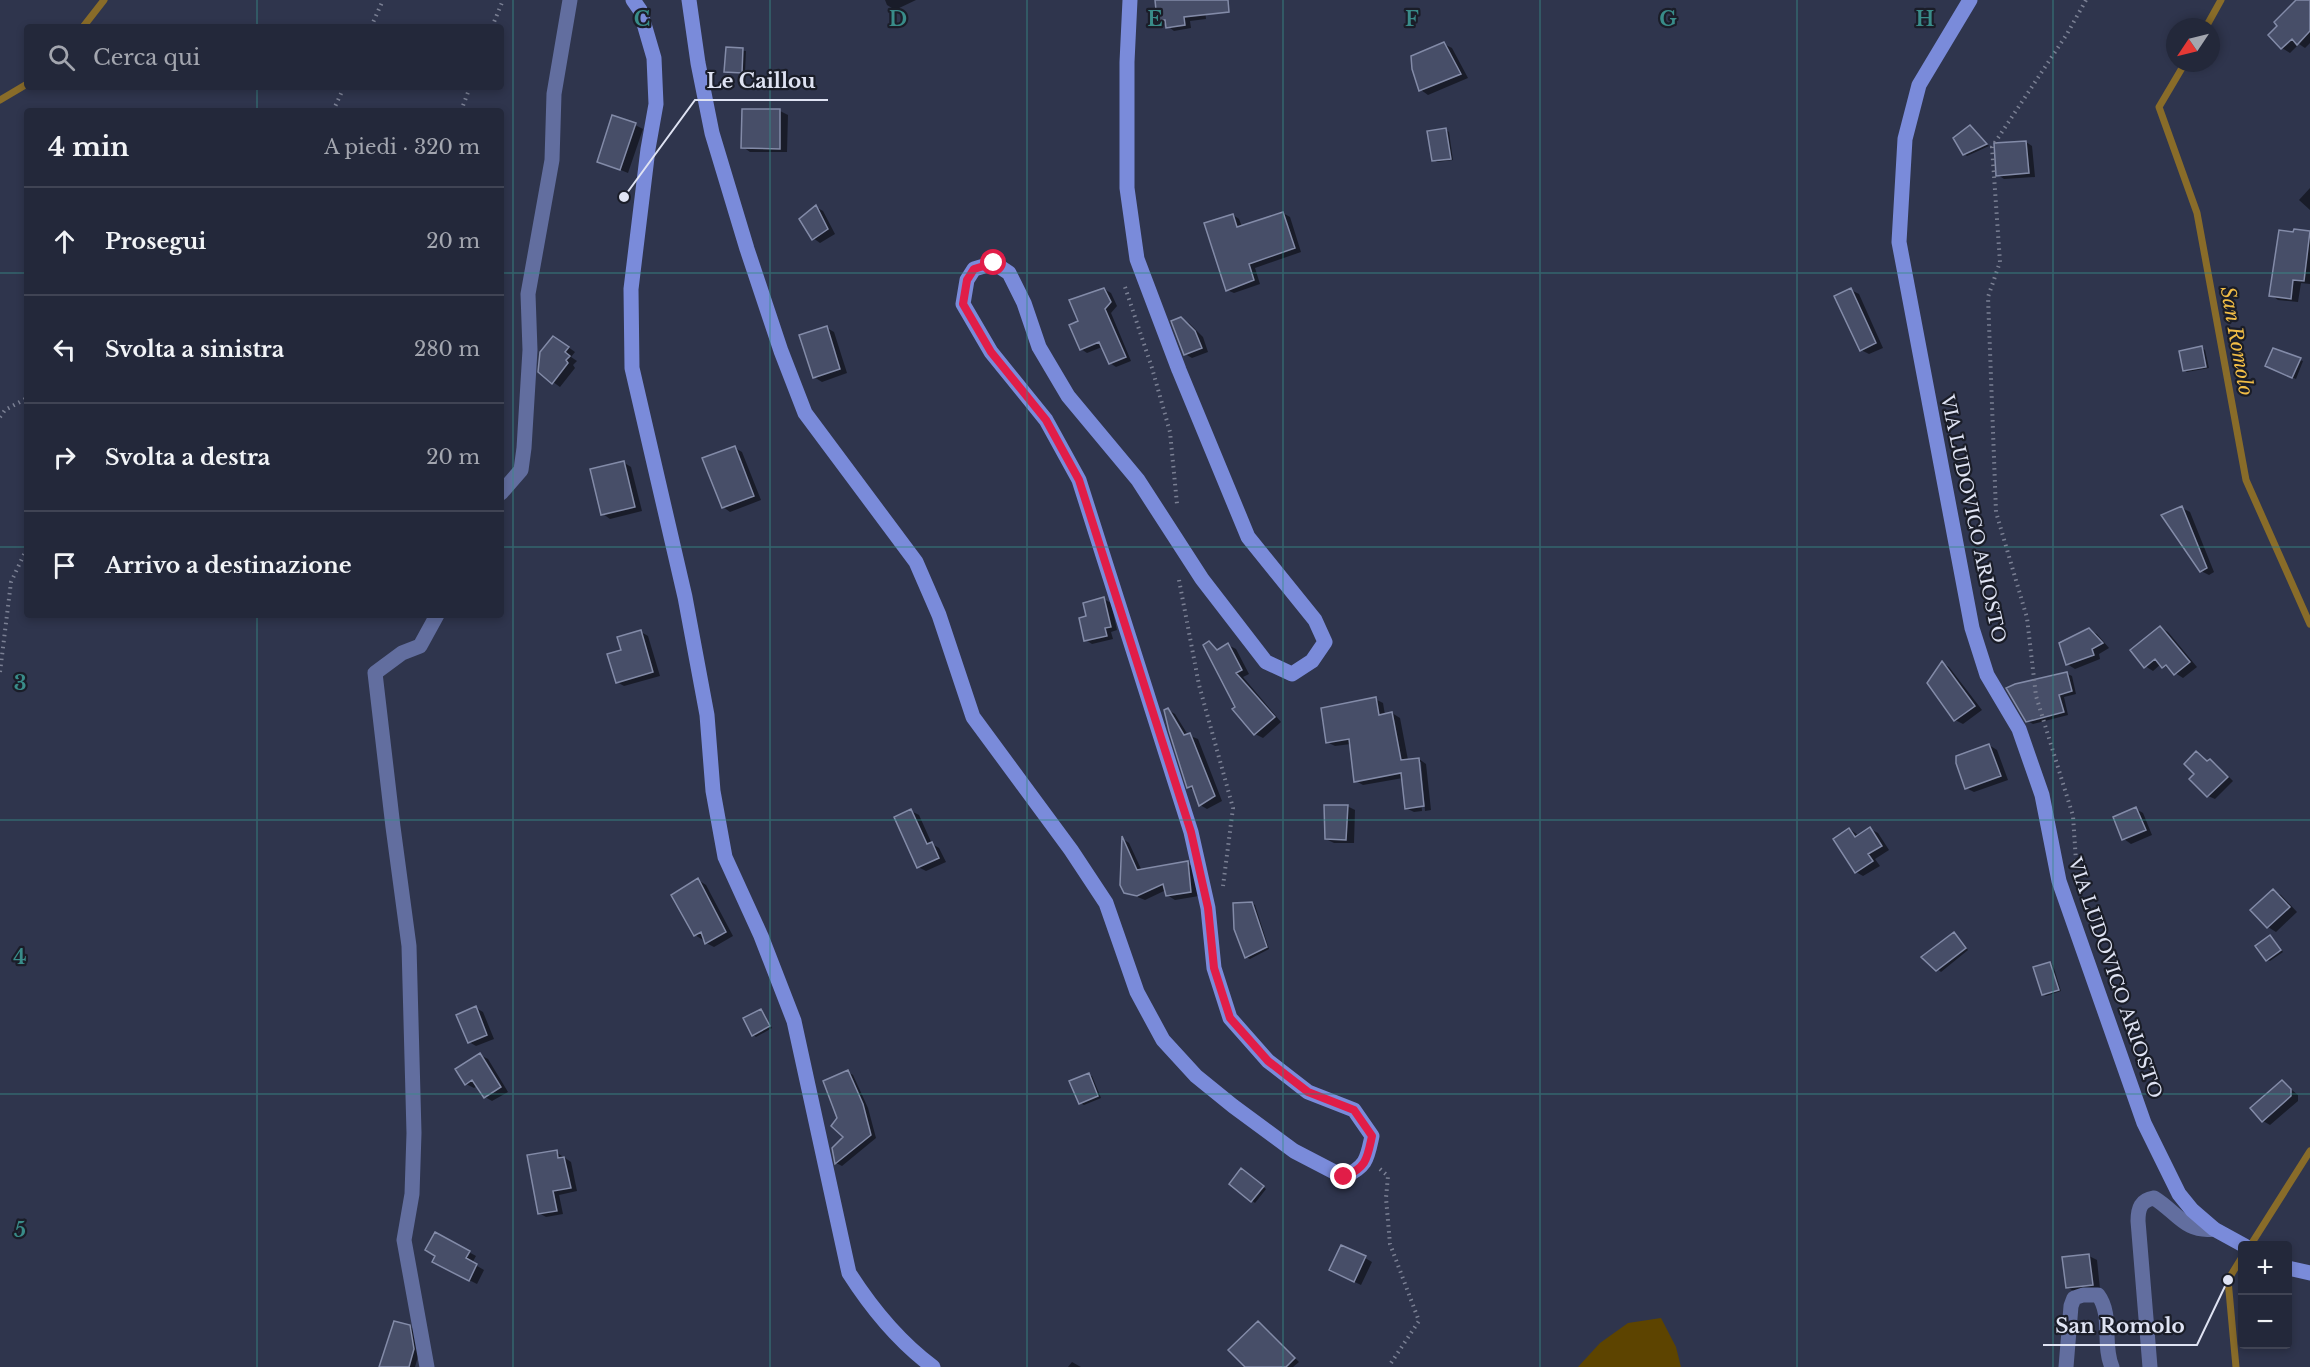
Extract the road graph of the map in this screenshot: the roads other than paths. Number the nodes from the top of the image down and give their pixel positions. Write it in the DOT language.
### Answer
graph roads {
  1 [pos="570,0"];
  2 [pos="633,0"];
  3 [pos="689,0"];
  4 [pos="1130,0"];
  5 [pos="1970,0"];
  6 [pos="504,490"];
  7 [pos="435,618"];
  8 [pos="2214,1228"];
  9 [pos="2238,1241"];
  10 [pos="2292,1269"];
  11 [pos="2310,1273"];
  12 [pos="427,1367"];
  13 [pos="933,1367"];
  14 [pos="2066,1367"];
  15 [pos="2112,1367"];
  16 [pos="2150,1367"];
  1 -- 6 [label="street"];
  2 -- 13 [label="street"];
  3 -- 4 [label="street"];
  5 -- 8 [label="street, VIA LUDOVICO ARIOSTO"];
  7 -- 12 [label="street"];
  8 -- 9 [label="street, VIA LUDOVICO ARIOSTO"];
  8 -- 16 [label="street"];
  10 -- 11 [label="street"];
  14 -- 15 [label="street"];
}
